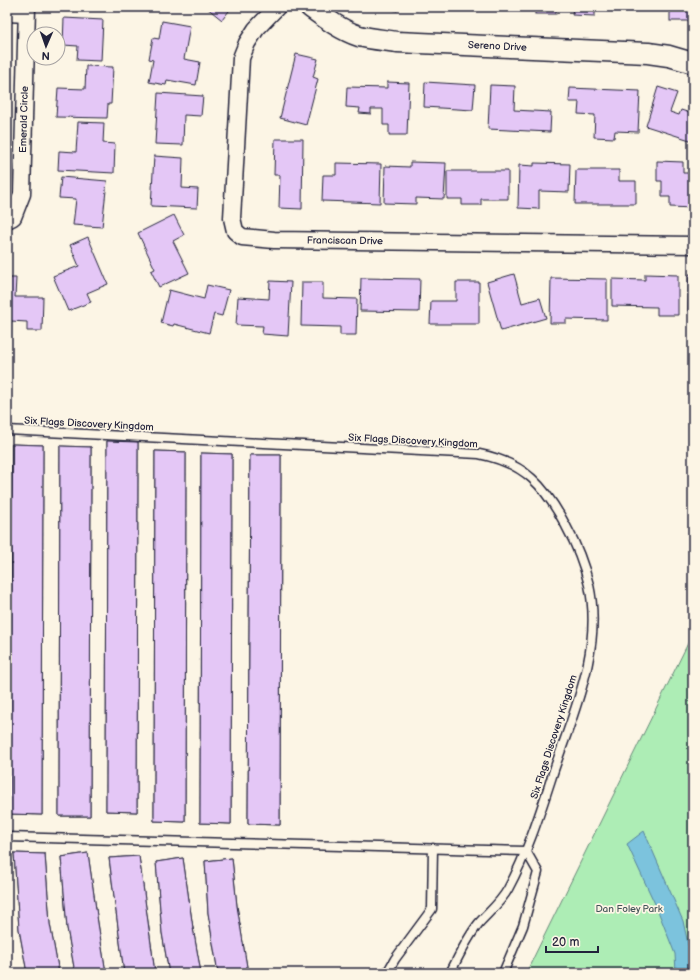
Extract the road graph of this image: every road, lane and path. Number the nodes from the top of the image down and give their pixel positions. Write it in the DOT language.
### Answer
graph roads {
  1 [pos="277,7"];
  2 [pos="310,7"];
  3 [pos="27,10"];
  4 [pos="7,13"];
  5 [pos="693,63"];
  6 [pos="7,220"];
  7 [pos="693,245"];
  8 [pos="7,430"];
  9 [pos="7,837"];
  10 [pos="433,848"];
  11 [pos="526,851"];
  12 [pos="387,973"];
  13 [pos="450,973"];
  14 [pos="503,973"];
  1 -- 7 [label="street, Franciscan Drive"];
  2 -- 5 [label="street, Sereno Drive"];
  3 -- 4 [label="street, Emerald Circle"];
  3 -- 6 [label="street, Emerald Circle"];
  8 -- 11 [label="lane, Six Flags Discovery Kingdom"];
  9 -- 10 [label="lane"];
  10 -- 11 [label="lane"];
  10 -- 12 [label="lane"];
  11 -- 13 [label="lane, Six Flags Discovery Kingdom"];
  11 -- 14 [label="lane"];
}
